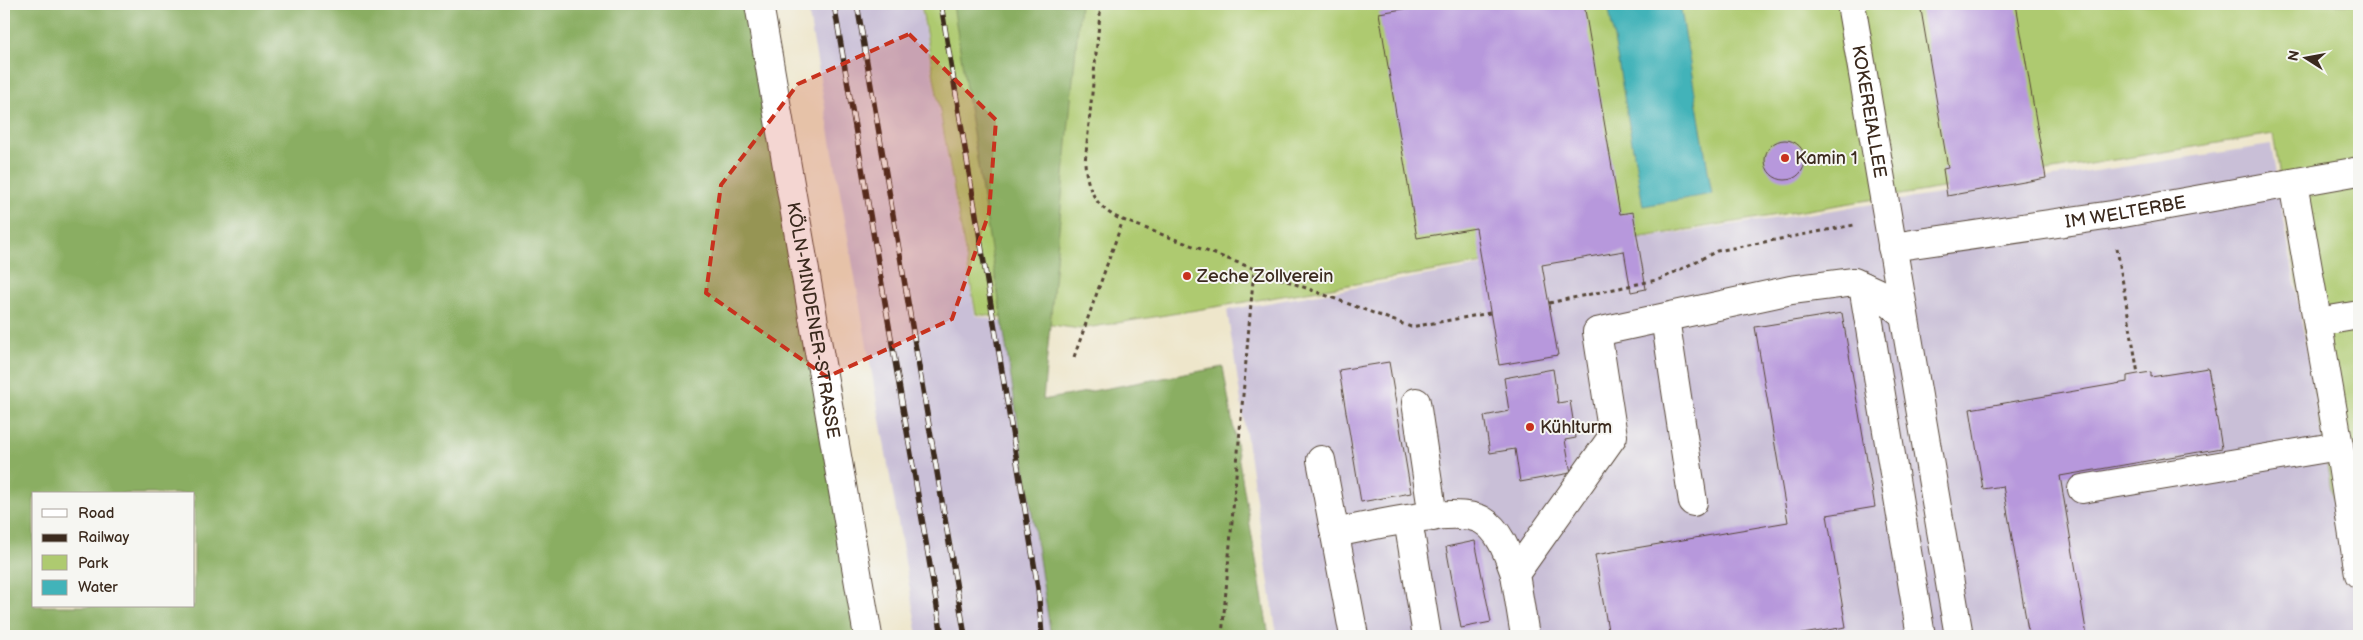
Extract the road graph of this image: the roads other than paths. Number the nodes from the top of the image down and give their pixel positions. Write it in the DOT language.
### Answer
graph roads {
  1 [pos="759,4"];
  2 [pos="1851,4"];
  3 [pos="2359,171"];
  4 [pos="2293,184"];
  5 [pos="1892,247"];
  6 [pos="1863,286"];
  7 [pos="1902,313"];
  8 [pos="2359,315"];
  9 [pos="1665,318"];
  10 [pos="2318,322"];
  11 [pos="1416,402"];
  12 [pos="2340,446"];
  13 [pos="1321,460"];
  14 [pos="2082,489"];
  15 [pos="1693,502"];
  16 [pos="1421,518"];
  17 [pos="1335,533"];
  18 [pos="1515,574"];
  19 [pos="2359,574"];
  20 [pos="868,636"];
  21 [pos="1354,636"];
  22 [pos="1427,636"];
  23 [pos="1525,636"];
  24 [pos="1921,636"];
  25 [pos="1959,636"];
  1 -- 20 [label="street, KÖLN-MINDENER-STRASSE"];
  2 -- 5 [label="street, KOKEREIALLEE"];
  3 -- 4 [label="street, IM WELTERBE"];
  4 -- 5 [label="street, IM WELTERBE"];
  4 -- 10 [label="street"];
  5 -- 7 [label="street"];
  6 -- 7 [label="street"];
  6 -- 9 [label="street"];
  6 -- 24 [label="street"];
  7 -- 25 [label="street"];
  8 -- 10 [label="street"];
  9 -- 15 [label="street"];
  9 -- 18 [label="street"];
  10 -- 12 [label="street"];
  11 -- 16 [label="street"];
  12 -- 14 [label="street"];
  12 -- 19 [label="street"];
  13 -- 17 [label="street"];
  16 -- 17 [label="street"];
  16 -- 18 [label="street"];
  16 -- 22 [label="street"];
  17 -- 21 [label="street"];
  18 -- 23 [label="street"];
}
